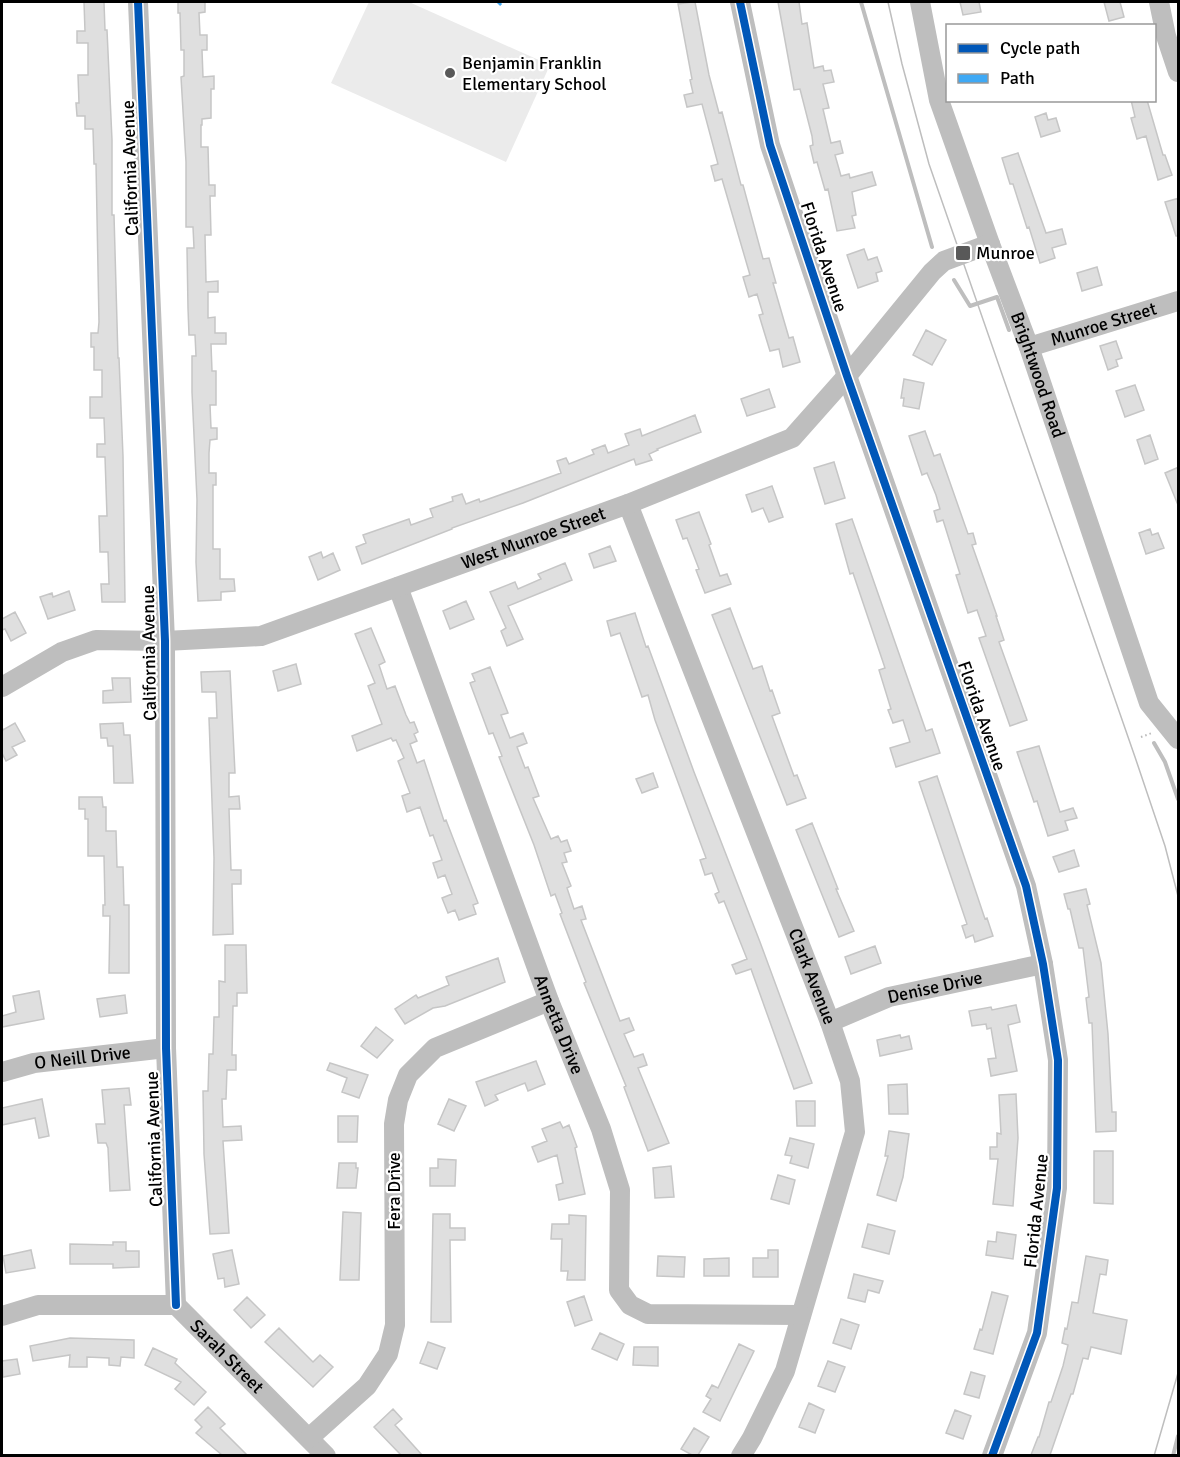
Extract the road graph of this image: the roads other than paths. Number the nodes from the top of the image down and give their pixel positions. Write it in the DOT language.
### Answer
graph roads {
  1 [pos="138,2"];
  2 [pos="740,2"];
  3 [pos="920,2"];
  4 [pos="1159,2"];
  5 [pos="1179,72"];
  6 [pos="990,244"];
  7 [pos="1179,301"];
  8 [pos="1029,347"];
  9 [pos="847,376"];
  10 [pos="628,504"];
  11 [pos="398,587"];
  12 [pos="165,640"];
  13 [pos="2,687"];
  14 [pos="1179,739"];
  15 [pos="1043,964"];
  16 [pos="549,1001"];
  17 [pos="830,1022"];
  18 [pos="166,1047"];
  19 [pos="2,1072"];
  20 [pos="176,1305"];
  21 [pos="801,1315"];
  22 [pos="2,1316"];
  23 [pos="309,1438"];
  24 [pos="326,1455"];
  25 [pos="741,1455"];
  26 [pos="992,1455"];
  1 -- 12 [label="street, California Avenue"];
  2 -- 9 [label="street, Florida Avenue"];
  3 -- 6 [label="street, Brightwood Road"];
  4 -- 5 [label="street"];
  6 -- 8 [label="street, Brightwood Road"];
  6 -- 9 [label="street, West Munroe Street"];
  7 -- 8 [label="street, Munroe Street"];
  8 -- 14 [label="street, Brightwood Road"];
  9 -- 10 [label="street, West Munroe Street"];
  9 -- 15 [label="street, Florida Avenue"];
  10 -- 11 [label="street, West Munroe Street"];
  10 -- 17 [label="street, Clark Avenue"];
  11 -- 12 [label="street, West Munroe Street"];
  11 -- 16 [label="street, Annetta Drive"];
  12 -- 13 [label="street, West Munroe Street"];
  12 -- 18 [label="street, California Avenue"];
  15 -- 17 [label="street, Denise Drive"];
  15 -- 26 [label="street, Florida Avenue"];
  16 -- 21 [label="street, Annetta Drive"];
  16 -- 23 [label="street, Fera Drive"];
  17 -- 21 [label="street, Clark Avenue"];
  18 -- 19 [label="street, O Neill Drive"];
  18 -- 20 [label="street, California Avenue"];
  20 -- 22 [label="street, Sarah Street"];
  20 -- 23 [label="street, Sarah Street"];
  21 -- 25 [label="street, Clark Avenue"];
  23 -- 24 [label="street, Sarah Street"];
}
